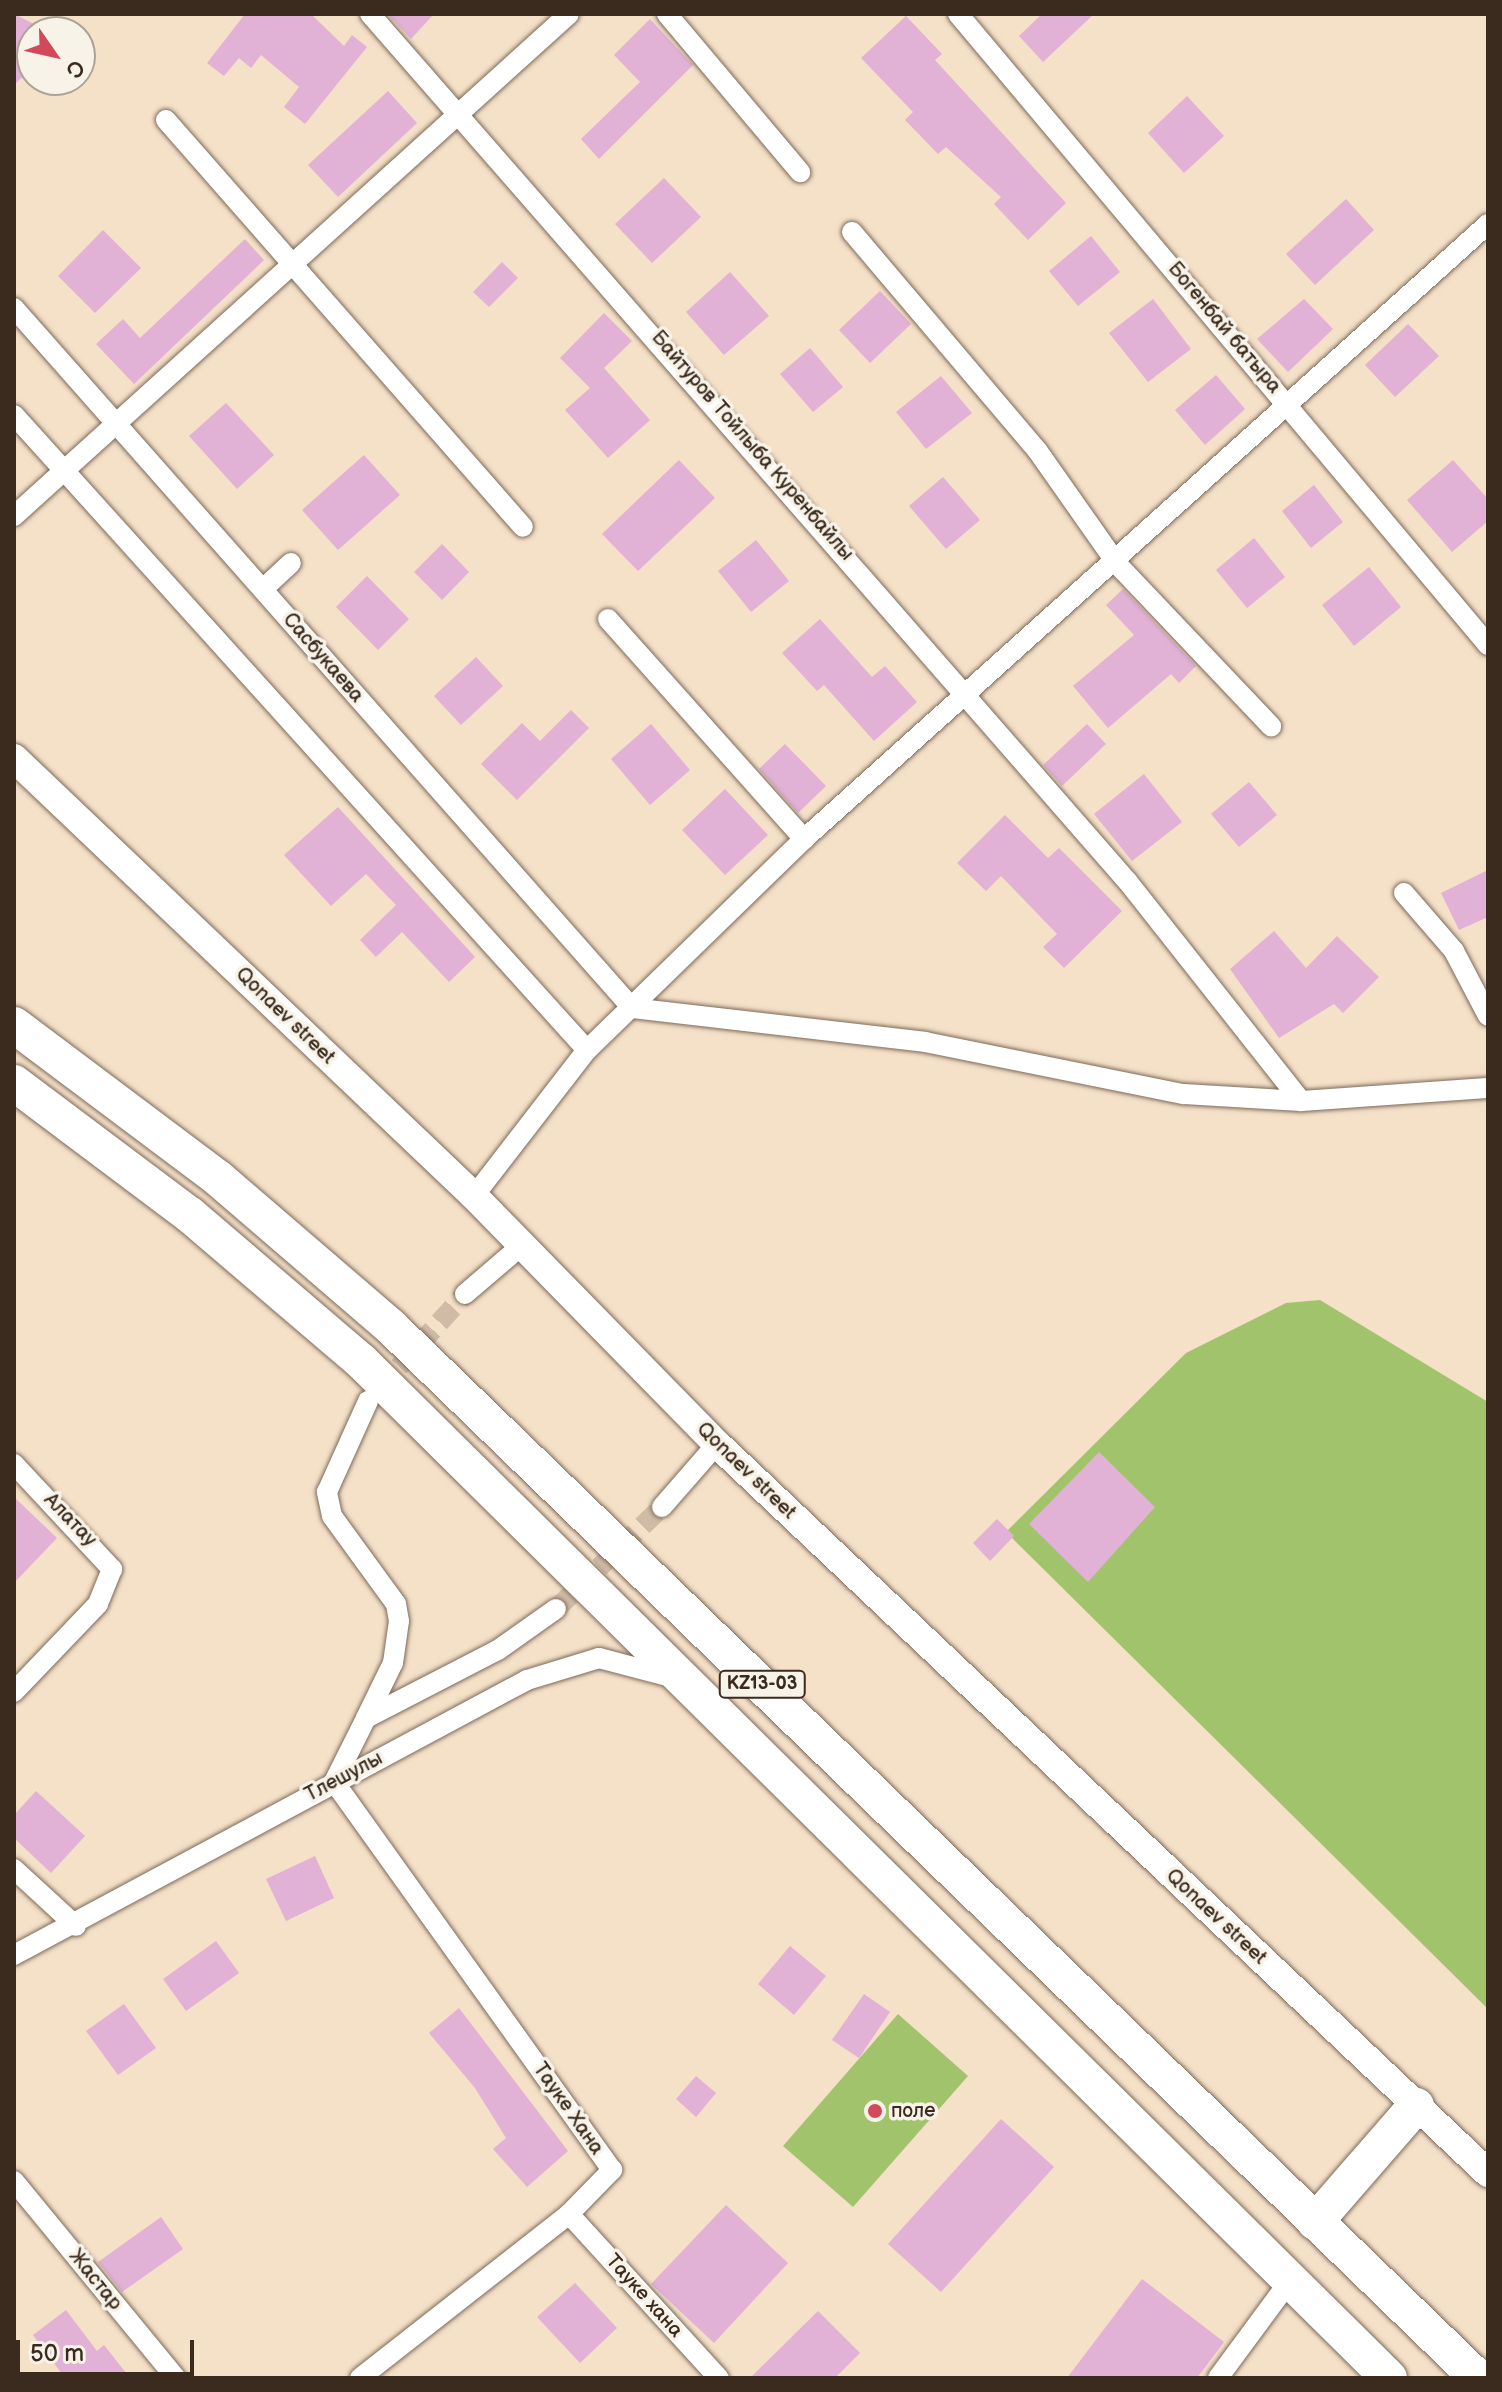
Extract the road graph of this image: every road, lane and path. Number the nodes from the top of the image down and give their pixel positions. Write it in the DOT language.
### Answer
graph roads {
  1 [pos="370,14"];
  2 [pos="569,14"];
  3 [pos="667,14"];
  4 [pos="958,14"];
  5 [pos="458,114"];
  6 [pos="166,120"];
  7 [pos="800,172"];
  8 [pos="1488,224"];
  9 [pos="852,232"];
  10 [pos="292,266"];
  11 [pos="14,308"];
  12 [pos="1289,404"];
  13 [pos="14,415"];
  14 [pos="120,425"];
  15 [pos="64,470"];
  16 [pos="14,516"];
  17 [pos="523,527"];
  18 [pos="291,563"];
  19 [pos="1117,564"];
  20 [pos="263,589"];
  21 [pos="608,619"];
  22 [pos="1488,645"];
  23 [pos="964,694"];
  24 [pos="1271,726"];
  25 [pos="14,758"];
  26 [pos="804,839"];
  27 [pos="1404,893"];
  28 [pos="632,1008"];
  29 [pos="1488,1016"];
  30 [pos="14,1025"];
  31 [pos="587,1050"];
  32 [pos="14,1083"];
  33 [pos="1488,1088"];
  34 [pos="1301,1101"];
  35 [pos="474,1196"];
  36 [pos="521,1246"];
  37 [pos="465,1294"];
  38 [pos="368,1401"];
  39 [pos="717,1444"];
  40 [pos="14,1464"];
  41 [pos="662,1507"];
  42 [pos="556,1609"];
  43 [pos="688,1683"];
  44 [pos="14,1692"];
  45 [pos="366,1718"];
  46 [pos="334,1782"];
  47 [pos="14,1869"];
  48 [pos="76,1926"];
  49 [pos="14,1955"];
  50 [pos="1416,2106"];
  51 [pos="1488,2173"];
  52 [pos="14,2181"];
  53 [pos="569,2214"];
  54 [pos="1315,2222"];
  55 [pos="1291,2279"];
  56 [pos="176,2378"];
  57 [pos="360,2378"];
  58 [pos="719,2378"];
  59 [pos="1218,2378"];
  60 [pos="1389,2378"];
  61 [pos="1478,2378"];
  1 -- 5 [label="street, Байтуров Тойлыба Куренбайлы"];
  2 -- 5 [label="street"];
  3 -- 7 [label="street"];
  4 -- 12 [label="street, Богенбай батыра"];
  5 -- 10 [label="street"];
  5 -- 23 [label="street, Байтуров Тойлыба Куренбайлы"];
  6 -- 10 [label="street"];
  8 -- 12 [label="street"];
  9 -- 19 [label="street"];
  10 -- 14 [label="street"];
  10 -- 17 [label="street"];
  11 -- 14 [label="street, Сасбукаева"];
  12 -- 19 [label="street"];
  12 -- 22 [label="street, Богенбай батыра"];
  13 -- 15 [label="street"];
  14 -- 15 [label="street"];
  14 -- 20 [label="street, Сасбукаева"];
  15 -- 16 [label="street"];
  15 -- 31 [label="street"];
  18 -- 20 [label="street"];
  19 -- 23 [label="street"];
  19 -- 24 [label="street"];
  20 -- 28 [label="street, Сасбукаева"];
  21 -- 26 [label="street"];
  23 -- 26 [label="street"];
  23 -- 34 [label="street, Байтуров Тойлыба Куренбайлы"];
  25 -- 35 [label="main road, Qonaev street"];
  26 -- 28 [label="street"];
  27 -- 29 [label="street"];
  28 -- 31 [label="street"];
  28 -- 34 [label="street"];
  30 -- 54 [label="highway, KZ13-03"];
  31 -- 35 [label="street"];
  32 -- 43 [label="highway, KZ13-03"];
  33 -- 34 [label="street"];
  35 -- 36 [label="main road, Qonaev street"];
  36 -- 37 [label="street"];
  36 -- 39 [label="main road, Qonaev street"];
  38 -- 45 [label="street"];
  39 -- 41 [label="street"];
  39 -- 50 [label="main road, Qonaev street"];
  40 -- 44 [label="street, Алатау"];
  42 -- 45 [label="street"];
  43 -- 46 [label="street, Тлешулы"];
  43 -- 55 [label="highway, KZ13-03"];
  45 -- 46 [label="street"];
  46 -- 48 [label="street, Тлешулы"];
  46 -- 53 [label="street, Тауке Хана"];
  47 -- 48 [label="street"];
  48 -- 49 [label="street, Тлешулы"];
  50 -- 51 [label="main road, Qonaev street"];
  50 -- 54 [label="highway"];
  52 -- 56 [label="street, Жастар"];
  53 -- 57 [label="street, Тауке Хана"];
  53 -- 58 [label="street, Тауке хана"];
  54 -- 61 [label="highway, KZ13-03"];
  55 -- 59 [label="street"];
  55 -- 60 [label="highway, KZ13-03"];
}
